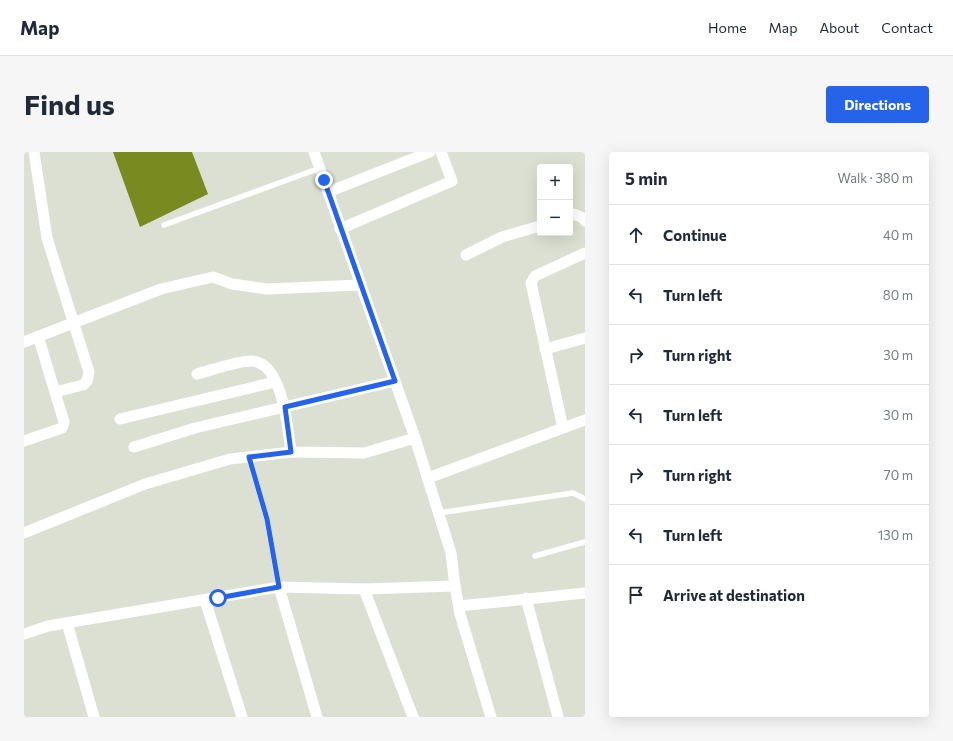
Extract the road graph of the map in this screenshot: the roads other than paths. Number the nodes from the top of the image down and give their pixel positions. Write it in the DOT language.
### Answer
graph roads {
  1 [pos="34,152"];
  2 [pos="314,152"];
  3 [pos="430,152"];
  4 [pos="441,152"];
  5 [pos="320,168"];
  6 [pos="328,192"];
  7 [pos="573,214"];
  8 [pos="585,221"];
  9 [pos="164,225"];
  10 [pos="537,227"];
  11 [pos="340,229"];
  12 [pos="585,253"];
  13 [pos="466,255"];
  14 [pos="360,285"];
  15 [pos="74,321"];
  16 [pos="38,336"];
  17 [pos="585,338"];
  18 [pos="24,342"];
  19 [pos="545,349"];
  20 [pos="197,374"];
  21 [pos="395,381"];
  22 [pos="275,382"];
  23 [pos="55,392"];
  24 [pos="285,407"];
  25 [pos="120,419"];
  26 [pos="585,420"];
  27 [pos="562,428"];
  28 [pos="415,438"];
  29 [pos="24,441"];
  30 [pos="134,447"];
  31 [pos="291,452"];
  32 [pos="249,457"];
  33 [pos="428,478"];
  34 [pos="585,499"];
  35 [pos="439,513"];
  36 [pos="24,533"];
  37 [pos="585,542"];
  38 [pos="535,556"];
  39 [pos="455,586"];
  40 [pos="279,587"];
  41 [pos="364,589"];
  42 [pos="585,593"];
  43 [pos="526,598"];
  44 [pos="205,600"];
  45 [pos="459,606"];
  46 [pos="67,623"];
  47 [pos="24,634"];
  48 [pos="94,717"];
  49 [pos="242,717"];
  50 [pos="317,717"];
  51 [pos="413,717"];
  52 [pos="491,717"];
  53 [pos="558,717"];
  1 -- 15 [label="street"];
  2 -- 5 [label="street"];
  3 -- 6 [label="street"];
  4 -- 11 [label="street"];
  5 -- 6 [label="street"];
  5 -- 9 [label="lane"];
  6 -- 11 [label="street"];
  7 -- 8 [label="street"];
  10 -- 13 [label="street"];
  11 -- 14 [label="street"];
  12 -- 19 [label="street"];
  14 -- 15 [label="street"];
  14 -- 21 [label="street"];
  15 -- 16 [label="street"];
  15 -- 23 [label="street"];
  16 -- 18 [label="street"];
  16 -- 23 [label="street"];
  17 -- 19 [label="street"];
  19 -- 27 [label="street"];
  20 -- 22 [label="street"];
  21 -- 24 [label="street"];
  21 -- 28 [label="street"];
  22 -- 24 [label="street"];
  22 -- 25 [label="street"];
  23 -- 29 [label="street"];
  24 -- 30 [label="street"];
  24 -- 31 [label="street"];
  26 -- 27 [label="street"];
  27 -- 33 [label="street"];
  28 -- 31 [label="street"];
  28 -- 33 [label="street"];
  31 -- 32 [label="street"];
  32 -- 36 [label="street"];
  32 -- 40 [label="lane"];
  33 -- 35 [label="street"];
  34 -- 35 [label="lane"];
  35 -- 39 [label="street"];
  37 -- 38 [label="lane"];
  39 -- 41 [label="street"];
  39 -- 45 [label="street"];
  40 -- 41 [label="street"];
  40 -- 44 [label="street"];
  40 -- 50 [label="street"];
  41 -- 51 [label="street"];
  42 -- 43 [label="street"];
  43 -- 45 [label="street"];
  43 -- 53 [label="street"];
  44 -- 46 [label="street"];
  44 -- 49 [label="street"];
  45 -- 52 [label="street"];
  46 -- 47 [label="street"];
  46 -- 48 [label="street"];
}
